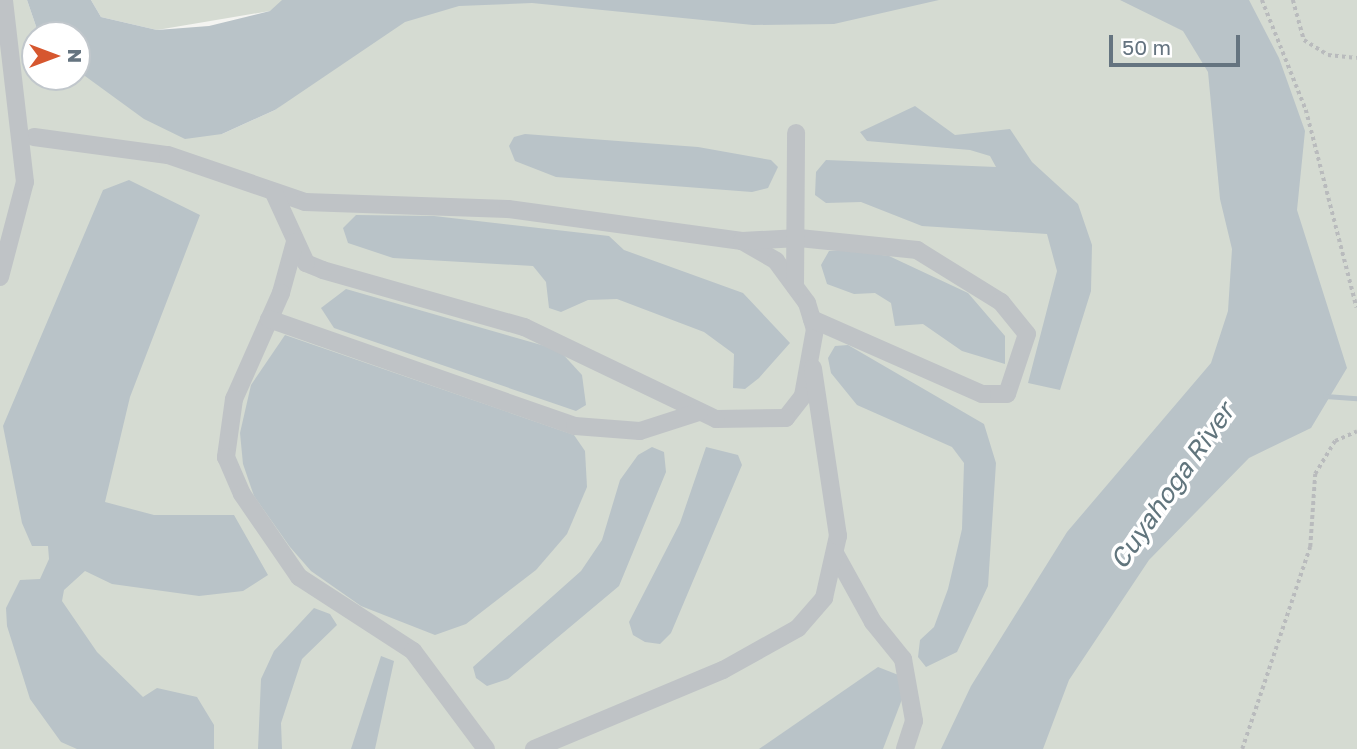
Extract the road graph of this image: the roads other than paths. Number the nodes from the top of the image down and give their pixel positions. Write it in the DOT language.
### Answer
graph roads {
  1 [pos="4,0"];
  2 [pos="796,133"];
  3 [pos="34,137"];
  4 [pos="274,193"];
  5 [pos="796,239"];
  6 [pos="742,241"];
  7 [pos="295,242"];
  8 [pos="0,277"];
  9 [pos="795,286"];
  10 [pos="269,319"];
  11 [pos="812,319"];
  12 [pos="811,361"];
  13 [pos="699,412"];
  14 [pos="836,555"];
  15 [pos="486,749"];
  16 [pos="534,749"];
  17 [pos="905,749"];
  1 -- 8 [label="lane"];
  2 -- 5 [label="lane"];
  3 -- 4 [label="lane"];
  4 -- 6 [label="lane"];
  4 -- 7 [label="lane"];
  5 -- 6 [label="lane"];
  5 -- 9 [label="lane"];
  5 -- 11 [label="lane"];
  6 -- 9 [label="lane"];
  7 -- 10 [label="lane"];
  7 -- 13 [label="lane"];
  9 -- 11 [label="lane"];
  10 -- 13 [label="lane"];
  10 -- 15 [label="lane"];
  11 -- 12 [label="lane"];
  12 -- 13 [label="lane"];
  12 -- 14 [label="lane"];
  14 -- 16 [label="lane"];
  14 -- 17 [label="lane"];
}
